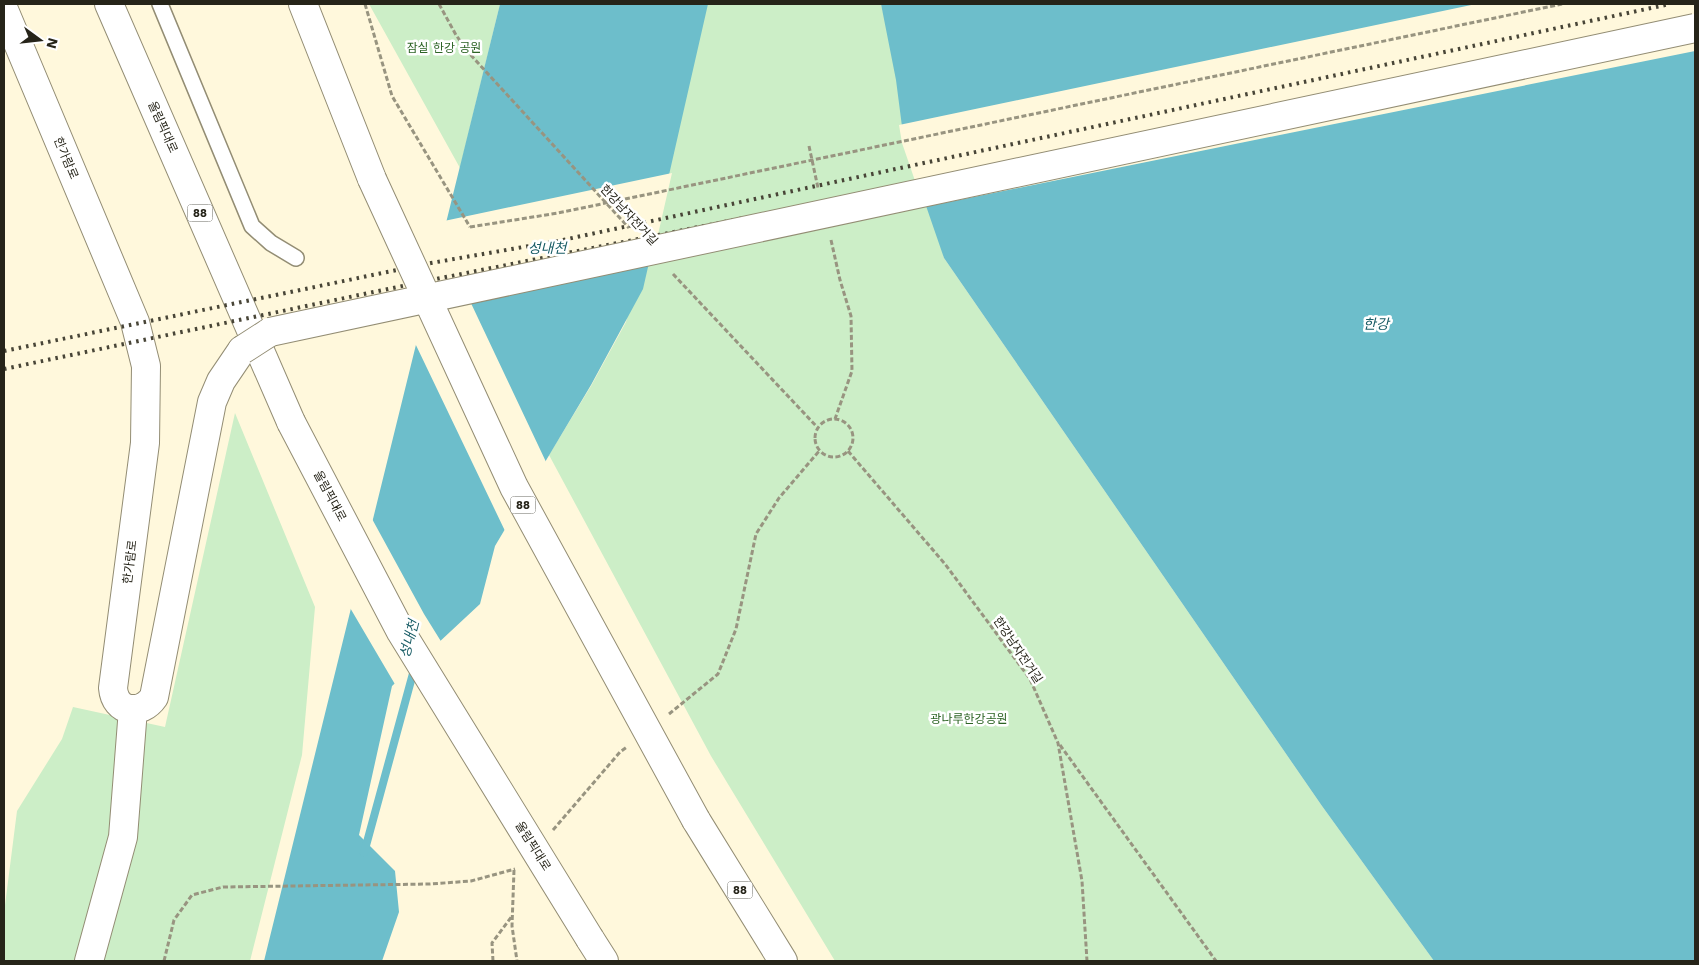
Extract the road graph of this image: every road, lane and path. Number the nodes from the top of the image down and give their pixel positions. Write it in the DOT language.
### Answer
graph roads {
  1 [pos="109,4"];
  2 [pos="160,4"];
  3 [pos="303,4"];
  4 [pos="365,4"];
  5 [pos="439,4"];
  6 [pos="1562,4"];
  7 [pos="4,10"];
  8 [pos="1695,28"];
  9 [pos="812,160"];
  10 [pos="820,194"];
  11 [pos="630,229"];
  12 [pos="829,232"];
  13 [pos="296,258"];
  14 [pos="670,272"];
  15 [pos="835,419"];
  16 [pos="818,428"];
  17 [pos="848,451"];
  18 [pos="133,710"];
  19 [pos="1058,743"];
  20 [pos="514,870"];
  21 [pos="430,884"];
  22 [pos="512,916"];
  23 [pos="597,950"];
  24 [pos="89,961"];
  25 [pos="164,961"];
  26 [pos="493,961"];
  27 [pos="518,961"];
  28 [pos="783,961"];
  29 [pos="1087,961"];
  30 [pos="1216,961"];
  1 -- 23 [label="main road, 올림픽대로 / 88, bridge"];
  2 -- 13 [label="lane"];
  3 -- 28 [label="main road, 88, bridge"];
  4 -- 9 [label="path, bridge"];
  5 -- 11 [label="path, 한강남자전거길"];
  6 -- 9 [label="path, bridge"];
  7 -- 18 [label="main road, 한가람로"];
  8 -- 18 [label="main road, bridge"];
  9 -- 10 [label="path"];
  12 -- 15 [label="path"];
  14 -- 16 [label="path"];
  15 -- 16 [label="path"];
  15 -- 17 [label="path"];
  16 -- 17 [label="path"];
  17 -- 19 [label="path, 한강남자전거길"];
  18 -- 24 [label="main road"];
  19 -- 29 [label="path, 한강남자전거길"];
  19 -- 30 [label="path"];
  20 -- 22 [label="path"];
  21 -- 25 [label="path"];
  22 -- 26 [label="path"];
  22 -- 27 [label="path"];
}
